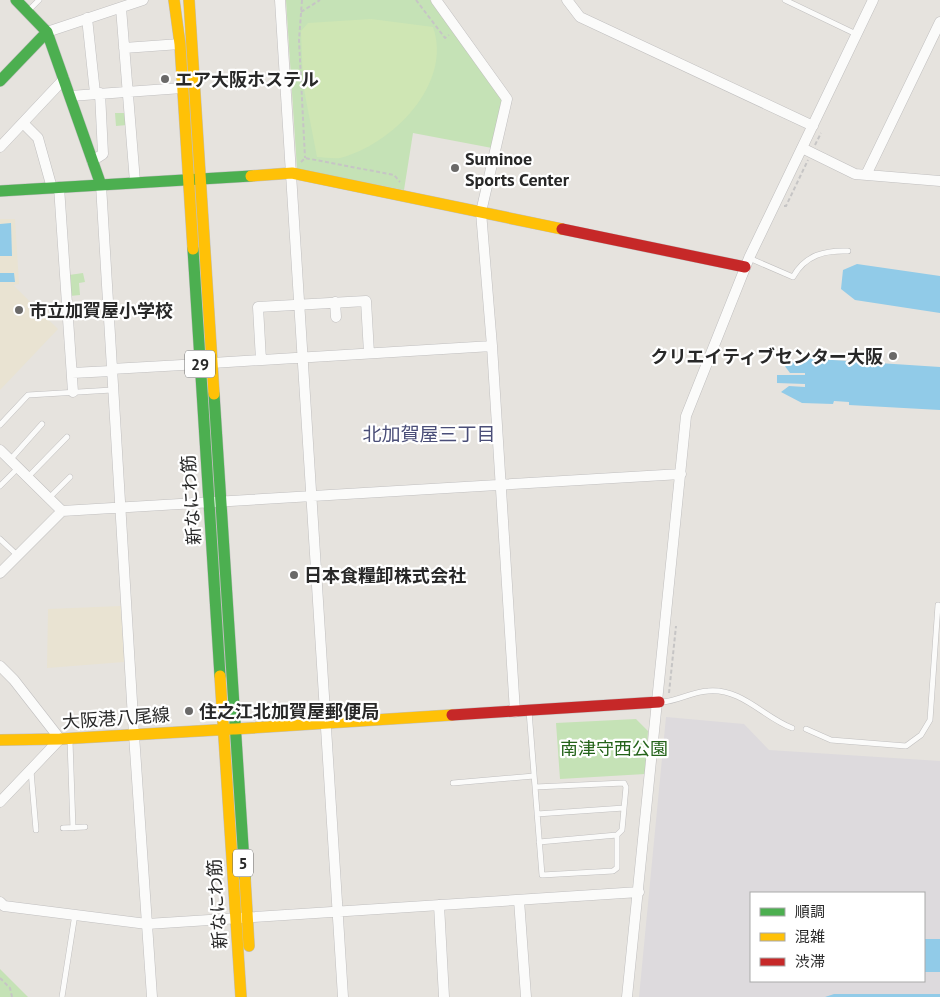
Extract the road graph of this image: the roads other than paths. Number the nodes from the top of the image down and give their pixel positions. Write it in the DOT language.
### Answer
graph roads {
  1 [pos="16,0"];
  2 [pos="39,0"];
  3 [pos="142,0"];
  4 [pos="174,0"];
  5 [pos="189,0"];
  6 [pos="280,0"];
  7 [pos="436,0"];
  8 [pos="567,0"];
  9 [pos="785,0"];
  10 [pos="873,0"];
  11 [pos="121,8"];
  12 [pos="28,12"];
  13 [pos="87,18"];
  14 [pos="940,22"];
  15 [pos="47,32"];
  16 [pos="857,34"];
  17 [pos="180,44"];
  18 [pos="124,48"];
  19 [pos="64,79"];
  20 [pos="0,80"];
  21 [pos="182,88"];
  22 [pos="127,91"];
  23 [pos="98,93"];
  24 [pos="70,96"];
  25 [pos="23,123"];
  26 [pos="813,126"];
  27 [pos="0,147"];
  28 [pos="807,151"];
  29 [pos="92,160"];
  30 [pos="292,171"];
  31 [pos="866,175"];
  32 [pos="200,176"];
  33 [pos="188,178"];
  34 [pos="940,180"];
  35 [pos="135,182"];
  36 [pos="101,185"];
  37 [pos="56,187"];
  38 [pos="0,191"];
  39 [pos="481,212"];
  40 [pos="848,251"];
  41 [pos="747,262"];
  42 [pos="335,302"];
  43 [pos="300,305"];
  44 [pos="336,317"];
  45 [pos="492,346"];
  46 [pos="369,353"];
  47 [pos="303,357"];
  48 [pos="261,360"];
  49 [pos="212,363"];
  50 [pos="200,364"];
  51 [pos="111,370"];
  52 [pos="72,373"];
  53 [pos="112,390"];
  54 [pos="73,392"];
  55 [pos="42,424"];
  56 [pos="0,425"];
  57 [pos="67,437"];
  58 [pos="0,450"];
  59 [pos="10,460"];
  60 [pos="18,468"];
  61 [pos="681,474"];
  62 [pos="70,477"];
  63 [pos="28,478"];
  64 [pos="501,484"];
  65 [pos="0,486"];
  66 [pos="311,496"];
  67 [pos="49,498"];
  68 [pos="222,501"];
  69 [pos="209,502"];
  70 [pos="120,507"];
  71 [pos="62,510"];
  72 [pos="0,539"];
  73 [pos="17,555"];
  74 [pos="0,573"];
  75 [pos="938,605"];
  76 [pos="0,666"];
  77 [pos="664,701"];
  78 [pos="529,711"];
  79 [pos="515,712"];
  80 [pos="326,723"];
  81 [pos="235,728"];
  82 [pos="792,728"];
  83 [pos="222,729"];
  84 [pos="806,729"];
  85 [pos="134,735"];
  86 [pos="65,739"];
  87 [pos="0,740"];
  88 [pos="31,770"];
  89 [pos="534,776"];
  90 [pos="453,783"];
  91 [pos="535,787"];
  92 [pos="0,802"];
  93 [pos="624,808"];
  94 [pos="537,814"];
  95 [pos="84,827"];
  96 [pos="63,828"];
  97 [pos="73,828"];
  98 [pos="36,830"];
  99 [pos="617,835"];
  100 [pos="539,842"];
  101 [pos="639,892"];
  102 [pos="520,900"];
  103 [pos="0,902"];
  104 [pos="439,905"];
  105 [pos="338,912"];
  106 [pos="75,914"];
  107 [pos="241,918"];
  108 [pos="147,924"];
  109 [pos="62,997"];
  110 [pos="152,997"];
  111 [pos="241,997"];
  112 [pos="252,997"];
  113 [pos="343,997"];
  114 [pos="444,997"];
  115 [pos="526,997"];
  116 [pos="628,997"];
  1 -- 12 [label="main road"];
  2 -- 12 [label="lane"];
  3 -- 11 [label="street"];
  4 -- 17 [label="main road, 新なにわ筋 / 29"];
  5 -- 32 [label="main road, 新なにわ筋 / 29"];
  6 -- 30 [label="street"];
  7 -- 39 [label="street"];
  8 -- 26 [label="street"];
  9 -- 16 [label="lane"];
  10 -- 16 [label="street"];
  11 -- 13 [label="street"];
  11 -- 18 [label="street"];
  12 -- 15 [label="main road"];
  13 -- 15 [label="street"];
  13 -- 23 [label="street"];
  14 -- 31 [label="street"];
  15 -- 19 [label="main road"];
  15 -- 20 [label="main road"];
  16 -- 26 [label="street"];
  17 -- 18 [label="street"];
  17 -- 21 [label="main road, 新なにわ筋 / 29"];
  18 -- 22 [label="street"];
  19 -- 24 [label="main road"];
  19 -- 25 [label="street"];
  21 -- 22 [label="street"];
  21 -- 33 [label="main road, 新なにわ筋 / 29"];
  22 -- 23 [label="street"];
  22 -- 35 [label="street"];
  23 -- 24 [label="street"];
  23 -- 29 [label="street"];
  24 -- 29 [label="main road"];
  25 -- 27 [label="street"];
  25 -- 37 [label="street"];
  26 -- 28 [label="street"];
  28 -- 31 [label="street"];
  28 -- 41 [label="street"];
  29 -- 36 [label="main road"];
  30 -- 32 [label="main road"];
  30 -- 39 [label="main road"];
  30 -- 43 [label="street"];
  31 -- 34 [label="street"];
  32 -- 33 [label="main road"];
  32 -- 49 [label="main road, 新なにわ筋 / 29"];
  33 -- 35 [label="main road"];
  33 -- 50 [label="main road, 新なにわ筋 / 29"];
  35 -- 36 [label="main road"];
  36 -- 37 [label="main road"];
  36 -- 51 [label="street"];
  37 -- 38 [label="main road"];
  37 -- 52 [label="street"];
  39 -- 41 [label="main road"];
  39 -- 45 [label="street"];
  40 -- 41 [label="lane"];
  41 -- 61 [label="street"];
  42 -- 43 [label="street"];
  42 -- 44 [label="street"];
  42 -- 46 [label="street"];
  43 -- 47 [label="street"];
  43 -- 48 [label="street"];
  45 -- 46 [label="street"];
  45 -- 64 [label="street"];
  46 -- 47 [label="street"];
  47 -- 48 [label="street"];
  47 -- 66 [label="street"];
  48 -- 49 [label="street"];
  49 -- 68 [label="main road, 新なにわ筋 / 29"];
  50 -- 51 [label="street"];
  50 -- 69 [label="main road, 新なにわ筋 / 29"];
  51 -- 52 [label="street"];
  51 -- 53 [label="street"];
  52 -- 54 [label="street"];
  53 -- 54 [label="lane"];
  53 -- 70 [label="street"];
  54 -- 56 [label="lane"];
  55 -- 59 [label="lane"];
  57 -- 63 [label="lane"];
  58 -- 59 [label="street"];
  59 -- 60 [label="street"];
  60 -- 63 [label="street"];
  60 -- 65 [label="lane"];
  61 -- 64 [label="street"];
  61 -- 77 [label="street"];
  62 -- 67 [label="lane"];
  63 -- 67 [label="street"];
  64 -- 66 [label="street"];
  64 -- 79 [label="street"];
  66 -- 68 [label="street"];
  66 -- 80 [label="street"];
  67 -- 71 [label="street"];
  68 -- 69 [label="street"];
  68 -- 81 [label="main road, 新なにわ筋 / 29"];
  69 -- 70 [label="street"];
  69 -- 83 [label="main road, 新なにわ筋 / 29"];
  70 -- 71 [label="street"];
  70 -- 85 [label="street"];
  71 -- 73 [label="street"];
  72 -- 73 [label="lane"];
  73 -- 74 [label="street"];
  75 -- 84 [label="lane"];
  76 -- 86 [label="street"];
  77 -- 78 [label="main road, 大阪港八尾線"];
  77 -- 82 [label="lane"];
  77 -- 101 [label="street"];
  78 -- 79 [label="main road, 大阪港八尾線"];
  78 -- 89 [label="lane"];
  79 -- 80 [label="main road, 大阪港八尾線"];
  80 -- 81 [label="main road, 大阪港八尾線"];
  80 -- 105 [label="street"];
  81 -- 83 [label="main road, 大阪港八尾線"];
  81 -- 107 [label="main road, 新なにわ筋 / 5"];
  83 -- 85 [label="main road, 大阪港八尾線"];
  83 -- 107 [label="main road, 新なにわ筋 / 5"];
  85 -- 86 [label="main road, 大阪港八尾線"];
  85 -- 108 [label="street"];
  86 -- 87 [label="main road, 大阪港八尾線"];
  86 -- 88 [label="street"];
  86 -- 97 [label="lane"];
  88 -- 92 [label="street"];
  88 -- 98 [label="lane"];
  89 -- 90 [label="lane"];
  89 -- 91 [label="lane"];
  91 -- 93 [label="lane"];
  91 -- 94 [label="lane"];
  93 -- 94 [label="lane"];
  93 -- 99 [label="lane"];
  94 -- 100 [label="lane"];
  95 -- 97 [label="lane"];
  96 -- 97 [label="lane"];
  99 -- 100 [label="lane"];
  99 -- 100 [label="lane"];
  101 -- 102 [label="street"];
  101 -- 116 [label="street"];
  102 -- 104 [label="street"];
  102 -- 115 [label="street"];
  103 -- 106 [label="street"];
  104 -- 105 [label="street"];
  104 -- 114 [label="street"];
  105 -- 107 [label="street"];
  105 -- 113 [label="street"];
  106 -- 108 [label="street"];
  106 -- 109 [label="lane"];
  107 -- 108 [label="street"];
  107 -- 111 [label="main road, 新なにわ筋 / 5"];
  107 -- 112 [label="main road, 新なにわ筋 / 5"];
  108 -- 110 [label="street"];
}
